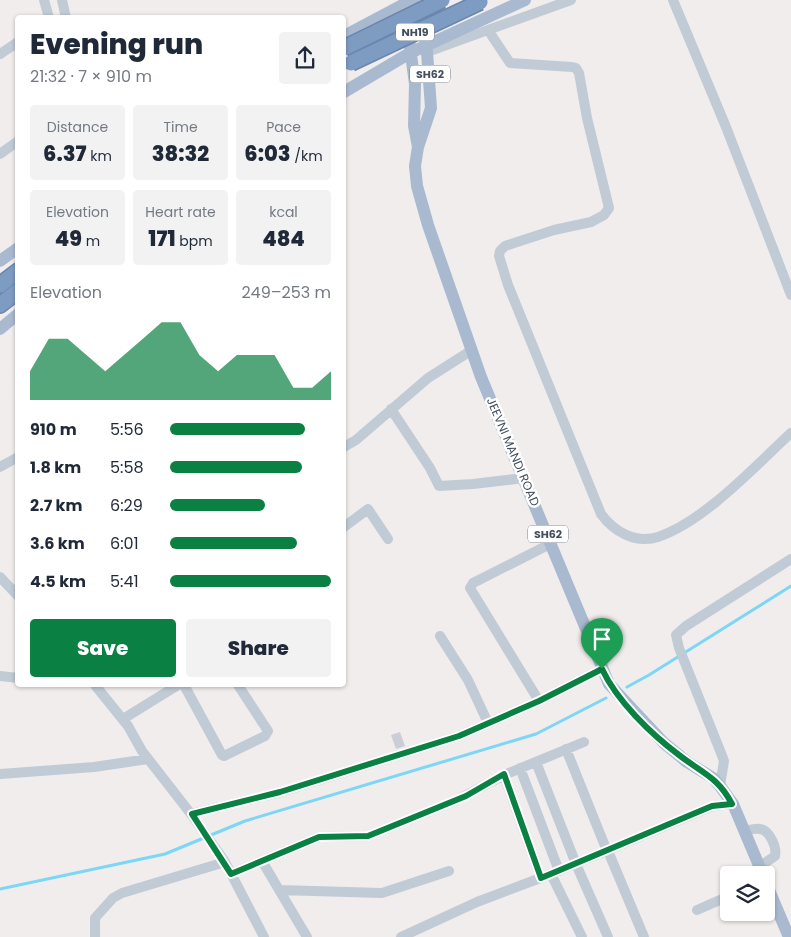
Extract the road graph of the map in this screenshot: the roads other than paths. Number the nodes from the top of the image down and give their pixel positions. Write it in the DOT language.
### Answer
graph roads {
  1 [pos="44,0"];
  2 [pos="62,0"];
  3 [pos="418,0"];
  4 [pos="442,0"];
  5 [pos="464,0"];
  6 [pos="525,0"];
  7 [pos="571,0"];
  8 [pos="673,0"];
  9 [pos="406,1"];
  10 [pos="482,1"];
  11 [pos="48,15"];
  12 [pos="62,15"];
  13 [pos="474,24"];
  14 [pos="358,28"];
  15 [pos="488,30"];
  16 [pos="346,35"];
  17 [pos="15,44"];
  18 [pos="346,47"];
  19 [pos="426,49"];
  20 [pos="410,53"];
  21 [pos="0,54"];
  22 [pos="347,65"];
  23 [pos="377,72"];
  24 [pos="346,91"];
  25 [pos="15,143"];
  26 [pos="418,147"];
  27 [pos="0,154"];
  28 [pos="15,250"];
  29 [pos="0,262"];
  30 [pos="15,267"];
  31 [pos="0,273"];
  32 [pos="15,273"];
  33 [pos="0,285"];
  34 [pos="15,293"];
  35 [pos="791,295"];
  36 [pos="0,305"];
  37 [pos="15,316"];
  38 [pos="0,329"];
  39 [pos="472,350"];
  40 [pos="392,409"];
  41 [pos="791,433"];
  42 [pos="346,446"];
  43 [pos="15,459"];
  44 [pos="0,467"];
  45 [pos="524,478"];
  46 [pos="346,526"];
  47 [pos="388,539"];
  48 [pos="552,544"];
  49 [pos="791,559"];
  50 [pos="2,583"];
  51 [pos="15,594"];
  52 [pos="440,636"];
  53 [pos="602,669"];
  54 [pos="0,676"];
  55 [pos="15,678"];
  56 [pos="97,687"];
  57 [pos="175,687"];
  58 [pos="185,687"];
  59 [pos="239,687"];
  60 [pos="539,701"];
  61 [pos="122,719"];
  62 [pos="488,723"];
  63 [pos="584,742"];
  64 [pos="566,749"];
  65 [pos="148,759"];
  66 [pos="536,762"];
  67 [pos="520,768"];
  68 [pos="0,774"];
  69 [pos="504,774"];
  70 [pos="720,786"];
  71 [pos="732,804"];
  72 [pos="192,814"];
  73 [pos="744,831"];
  74 [pos="608,851"];
  75 [pos="262,861"];
  76 [pos="225,862"];
  77 [pos="576,864"];
  78 [pos="759,866"];
  79 [pos="766,866"];
  80 [pos="449,870"];
  81 [pos="555,872"];
  82 [pos="231,874"];
  83 [pos="541,878"];
  84 [pos="279,890"];
  85 [pos="720,900"];
  86 [pos="775,904"];
  87 [pos="697,910"];
  88 [pos="95,937"];
  89 [pos="264,937"];
  90 [pos="307,937"];
  91 [pos="401,937"];
  92 [pos="582,937"];
  93 [pos="608,937"];
  94 [pos="644,937"];
  95 [pos="789,937"];
  1 -- 11 [label="street"];
  2 -- 12 [label="street"];
  3 -- 19 [label="main road, JEEVNI MANDI ROAD / SH62"];
  4 -- 18 [label="highway, NH19, bridge"];
  5 -- 13 [label="main road"];
  6 -- 13 [label="main road"];
  7 -- 15 [label="street"];
  8 -- 35 [label="street"];
  9 -- 14 [label="main road"];
  9 -- 20 [label="main road, JEEVNI MANDI ROAD / SH62"];
  10 -- 22 [label="highway, NH19, bridge"];
  13 -- 19 [label="main road"];
  14 -- 16 [label="main road"];
  14 -- 23 [label="main road"];
  15 -- 19 [label="street"];
  15 -- 41 [label="street"];
  17 -- 21 [label="street"];
  19 -- 20 [label="main road"];
  19 -- 26 [label="main road, JEEVNI MANDI ROAD / SH62"];
  20 -- 23 [label="main road"];
  20 -- 26 [label="main road, JEEVNI MANDI ROAD / SH62"];
  23 -- 24 [label="main road"];
  25 -- 27 [label="street"];
  26 -- 39 [label="main road, JEEVNI MANDI ROAD / SH62"];
  28 -- 29 [label="main road"];
  30 -- 31 [label="highway"];
  32 -- 33 [label="highway"];
  34 -- 36 [label="highway"];
  37 -- 38 [label="main road"];
  39 -- 40 [label="street"];
  39 -- 45 [label="main road, JEEVNI MANDI ROAD / SH62"];
  40 -- 42 [label="street"];
  40 -- 45 [label="street"];
  43 -- 44 [label="street"];
  45 -- 48 [label="main road, JEEVNI MANDI ROAD / SH62"];
  46 -- 47 [label="street"];
  48 -- 53 [label="main road, JEEVNI MANDI ROAD / SH62"];
  48 -- 60 [label="street"];
  49 -- 70 [label="street"];
  50 -- 51 [label="street"];
  52 -- 62 [label="street"];
  53 -- 60 [label="street"];
  53 -- 70 [label="main road, JEEVNI MANDI ROAD / SH62"];
  54 -- 55 [label="street"];
  56 -- 61 [label="street"];
  57 -- 61 [label="street"];
  58 -- 59 [label="street"];
  60 -- 62 [label="street"];
  61 -- 65 [label="street"];
  62 -- 72 [label="street"];
  63 -- 64 [label="street"];
  64 -- 66 [label="street"];
  64 -- 74 [label="street"];
  65 -- 68 [label="street"];
  65 -- 72 [label="street"];
  66 -- 67 [label="street"];
  66 -- 77 [label="street"];
  67 -- 69 [label="street"];
  67 -- 81 [label="street"];
  69 -- 75 [label="street"];
  69 -- 83 [label="street"];
  70 -- 71 [label="main road, JEEVNI MANDI ROAD / SH62"];
  71 -- 73 [label="main road, JEEVNI MANDI ROAD / SH62"];
  71 -- 74 [label="street"];
  72 -- 76 [label="street"];
  73 -- 78 [label="main road, JEEVNI MANDI ROAD / SH62"];
  73 -- 79 [label="street"];
  74 -- 77 [label="street"];
  74 -- 94 [label="street"];
  75 -- 82 [label="street"];
  75 -- 84 [label="street"];
  76 -- 82 [label="street"];
  76 -- 88 [label="street"];
  77 -- 81 [label="street"];
  77 -- 93 [label="street"];
  80 -- 84 [label="street"];
  81 -- 83 [label="street"];
  81 -- 92 [label="street"];
  82 -- 89 [label="street"];
  83 -- 91 [label="street"];
  84 -- 90 [label="street"];
  85 -- 87 [label="street"];
  86 -- 95 [label="main road"];
}
